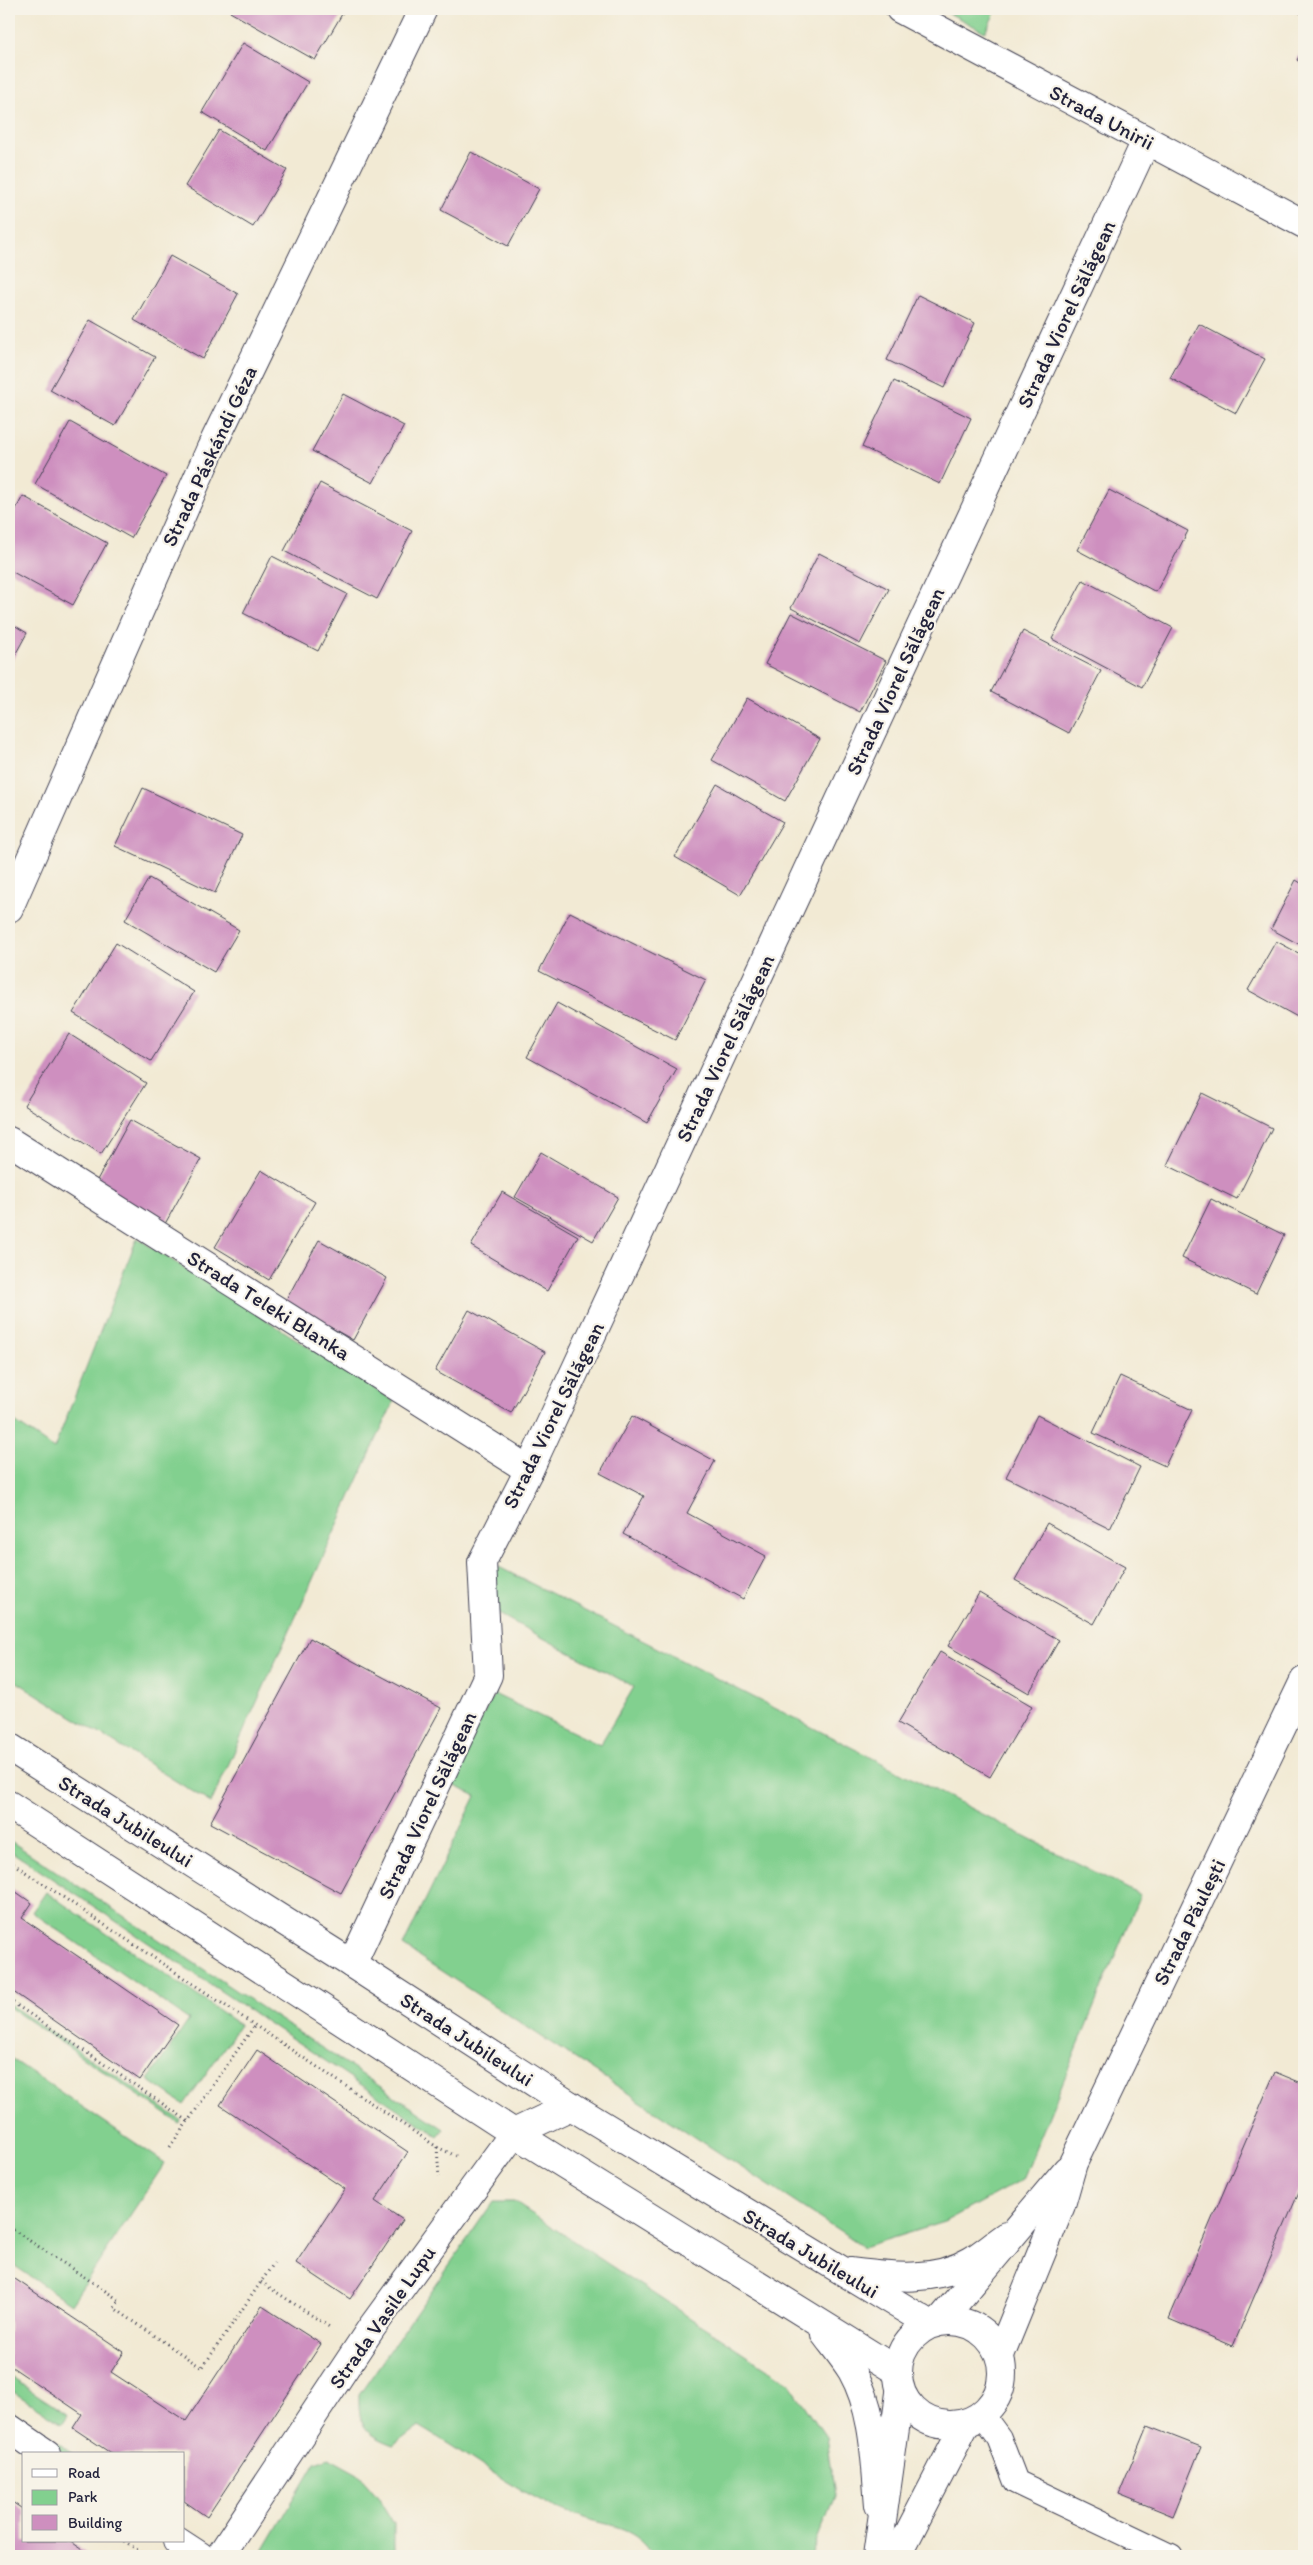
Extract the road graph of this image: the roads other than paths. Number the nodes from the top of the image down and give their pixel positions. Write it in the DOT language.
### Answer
graph roads {
  1 [pos="423,9"];
  2 [pos="900,9"];
  3 [pos="1146,141"];
  4 [pos="1304,224"];
  5 [pos="9,908"];
  6 [pos="9,1141"];
  7 [pos="529,1470"];
  8 [pos="1304,1681"];
  9 [pos="9,1747"];
  10 [pos="9,1805"];
  11 [pos="352,1964"];
  12 [pos="570,2106"];
  13 [pos="514,2133"];
  14 [pos="1073,2163"];
  15 [pos="1021,2224"];
  16 [pos="840,2271"];
  17 [pos="935,2323"];
  18 [pos="818,2324"];
  19 [pos="1000,2355"];
  20 [pos="898,2382"];
  21 [pos="974,2419"];
  22 [pos="9,2428"];
  23 [pos="44,2452"];
  24 [pos="881,2528"];
  25 [pos="179,2542"];
  26 [pos="200,2556"];
  27 [pos="220,2556"];
  28 [pos="877,2556"];
  29 [pos="897,2556"];
  30 [pos="1171,2556"];
  1 -- 5 [label="street, Strada Páskándi Géza"];
  2 -- 3 [label="street, Strada Unirii"];
  3 -- 4 [label="street, Strada Unirii"];
  3 -- 7 [label="street, Strada Viorel Sălăgean"];
  6 -- 7 [label="street, Strada Teleki Blanka"];
  7 -- 11 [label="street, Strada Viorel Sălăgean"];
  8 -- 14 [label="street, Strada Păulești"];
  9 -- 11 [label="street, Strada Jubileului"];
  10 -- 13 [label="street"];
  11 -- 12 [label="street, Strada Jubileului"];
  12 -- 13 [label="street, Strada Vasile Lupu"];
  12 -- 16 [label="street, Strada Jubileului"];
  13 -- 18 [label="street"];
  13 -- 27 [label="street, Strada Vasile Lupu"];
  14 -- 15 [label="street, Strada Păulești"];
  14 -- 19 [label="street, Strada Păulești"];
  15 -- 16 [label="street"];
  15 -- 17 [label="street, Strada Păulești"];
  16 -- 17 [label="street, Strada Jubileului"];
  17 -- 19 [label="street"];
  17 -- 20 [label="street"];
  18 -- 20 [label="street"];
  18 -- 24 [label="street"];
  19 -- 21 [label="street"];
  20 -- 21 [label="street"];
  20 -- 24 [label="street"];
  21 -- 29 [label="street"];
  21 -- 30 [label="lane"];
  22 -- 23 [label="street"];
  24 -- 28 [label="street"];
  25 -- 26 [label="street"];
}
